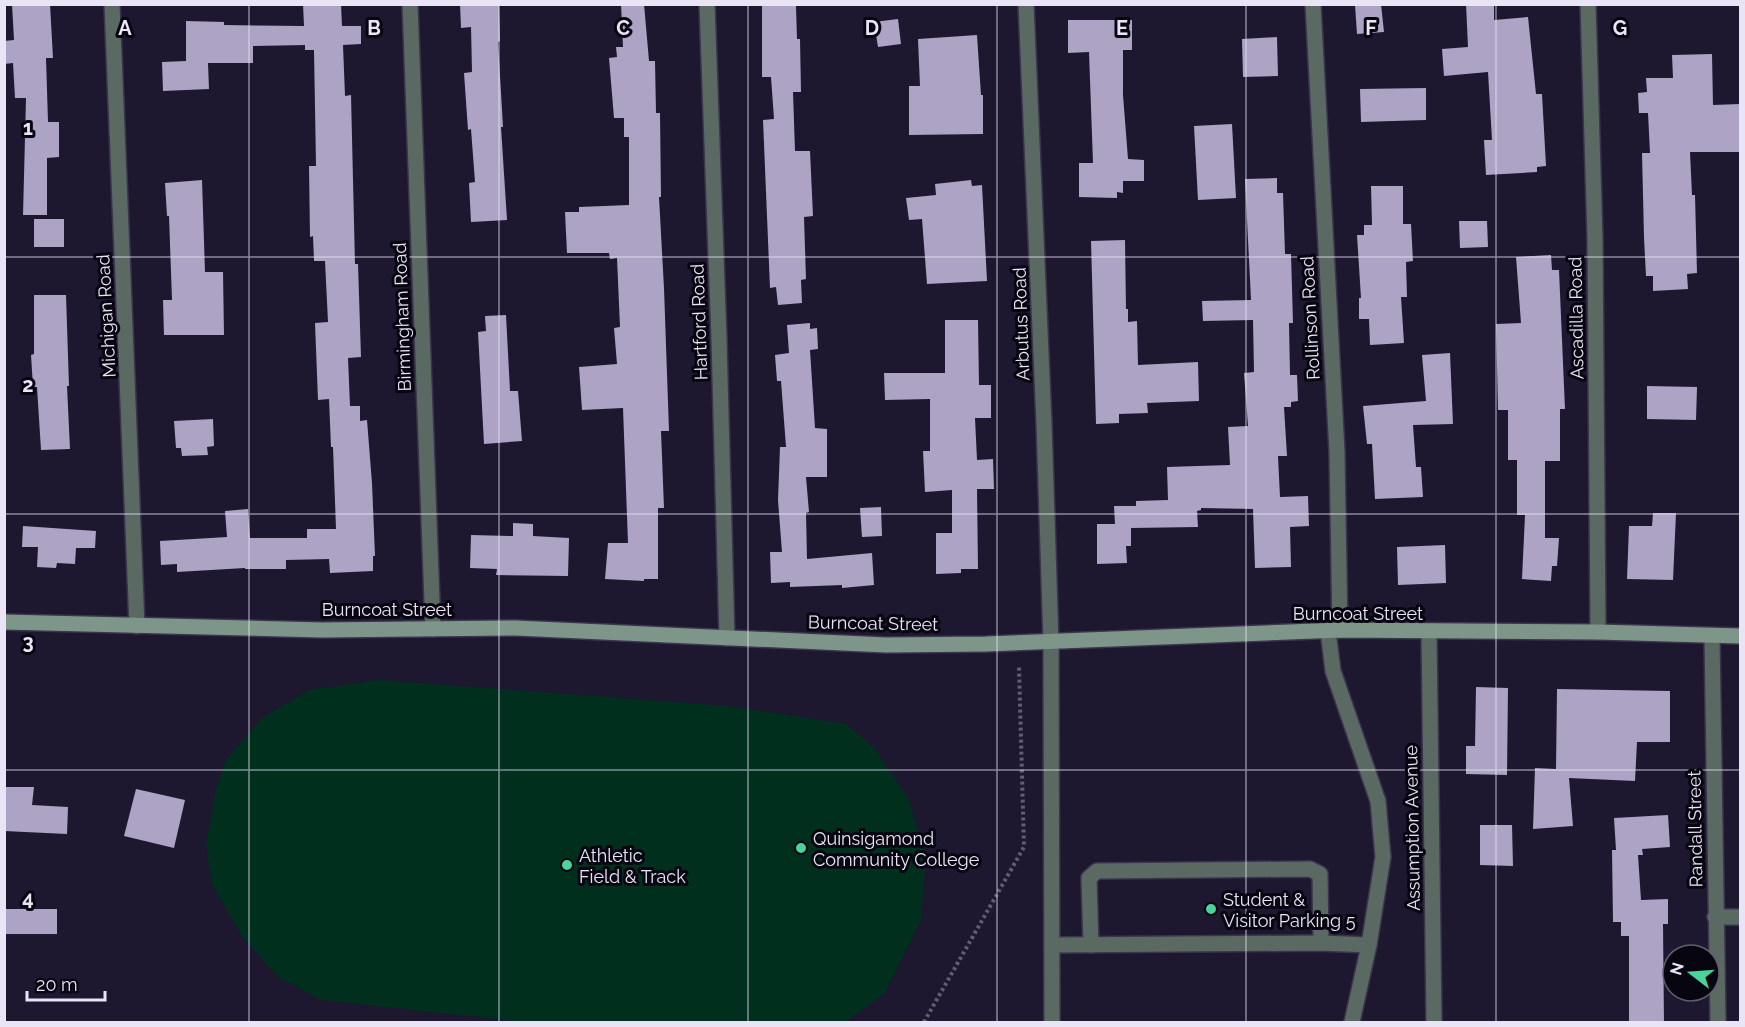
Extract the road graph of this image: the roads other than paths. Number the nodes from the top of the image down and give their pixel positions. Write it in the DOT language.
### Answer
graph roads {
  1 [pos="112,4"];
  2 [pos="410,4"];
  3 [pos="707,4"];
  4 [pos="1026,4"];
  5 [pos="1312,4"];
  6 [pos="1588,4"];
  7 [pos="4,622"];
  8 [pos="137,626"];
  9 [pos="433,629"];
  10 [pos="1334,631"];
  11 [pos="1430,632"];
  12 [pos="1598,632"];
  13 [pos="1712,636"];
  14 [pos="1740,636"];
  15 [pos="727,638"];
  16 [pos="1051,642"];
  17 [pos="1715,917"];
  18 [pos="1740,917"];
  19 [pos="1321,943"];
  20 [pos="1052,945"];
  21 [pos="1091,945"];
  22 [pos="1369,945"];
  23 [pos="1052,1023"];
  24 [pos="1352,1023"];
  25 [pos="1434,1023"];
  26 [pos="1718,1023"];
  1 -- 8 [label="street, Michigan Road"];
  2 -- 9 [label="street, Birmingham Road"];
  3 -- 15 [label="street, Hartford Road"];
  4 -- 16 [label="street, Arbutus Road"];
  5 -- 10 [label="street, Rollinson Road"];
  6 -- 12 [label="street, Ascadilla Road"];
  7 -- 8 [label="main road, Burncoat Street"];
  8 -- 9 [label="main road, Burncoat Street"];
  9 -- 15 [label="main road, Burncoat Street"];
  10 -- 11 [label="main road, Burncoat Street"];
  10 -- 16 [label="main road, Burncoat Street"];
  10 -- 22 [label="street, Rollinson Road"];
  11 -- 12 [label="main road, Burncoat Street"];
  11 -- 25 [label="street, Assumption Avenue"];
  12 -- 13 [label="main road, Burncoat Street"];
  13 -- 14 [label="main road, Burncoat Street"];
  13 -- 17 [label="street, Randall Street"];
  15 -- 16 [label="main road, Burncoat Street"];
  16 -- 20 [label="street, Arbutus Road"];
  17 -- 18 [label="street"];
  17 -- 26 [label="street, Randall Street"];
  19 -- 21 [label="street"];
  19 -- 21 [label="street"];
  19 -- 22 [label="street"];
  20 -- 21 [label="street"];
  20 -- 23 [label="street, Arbutus Road"];
  22 -- 24 [label="street, Rollinson Road"];
}
